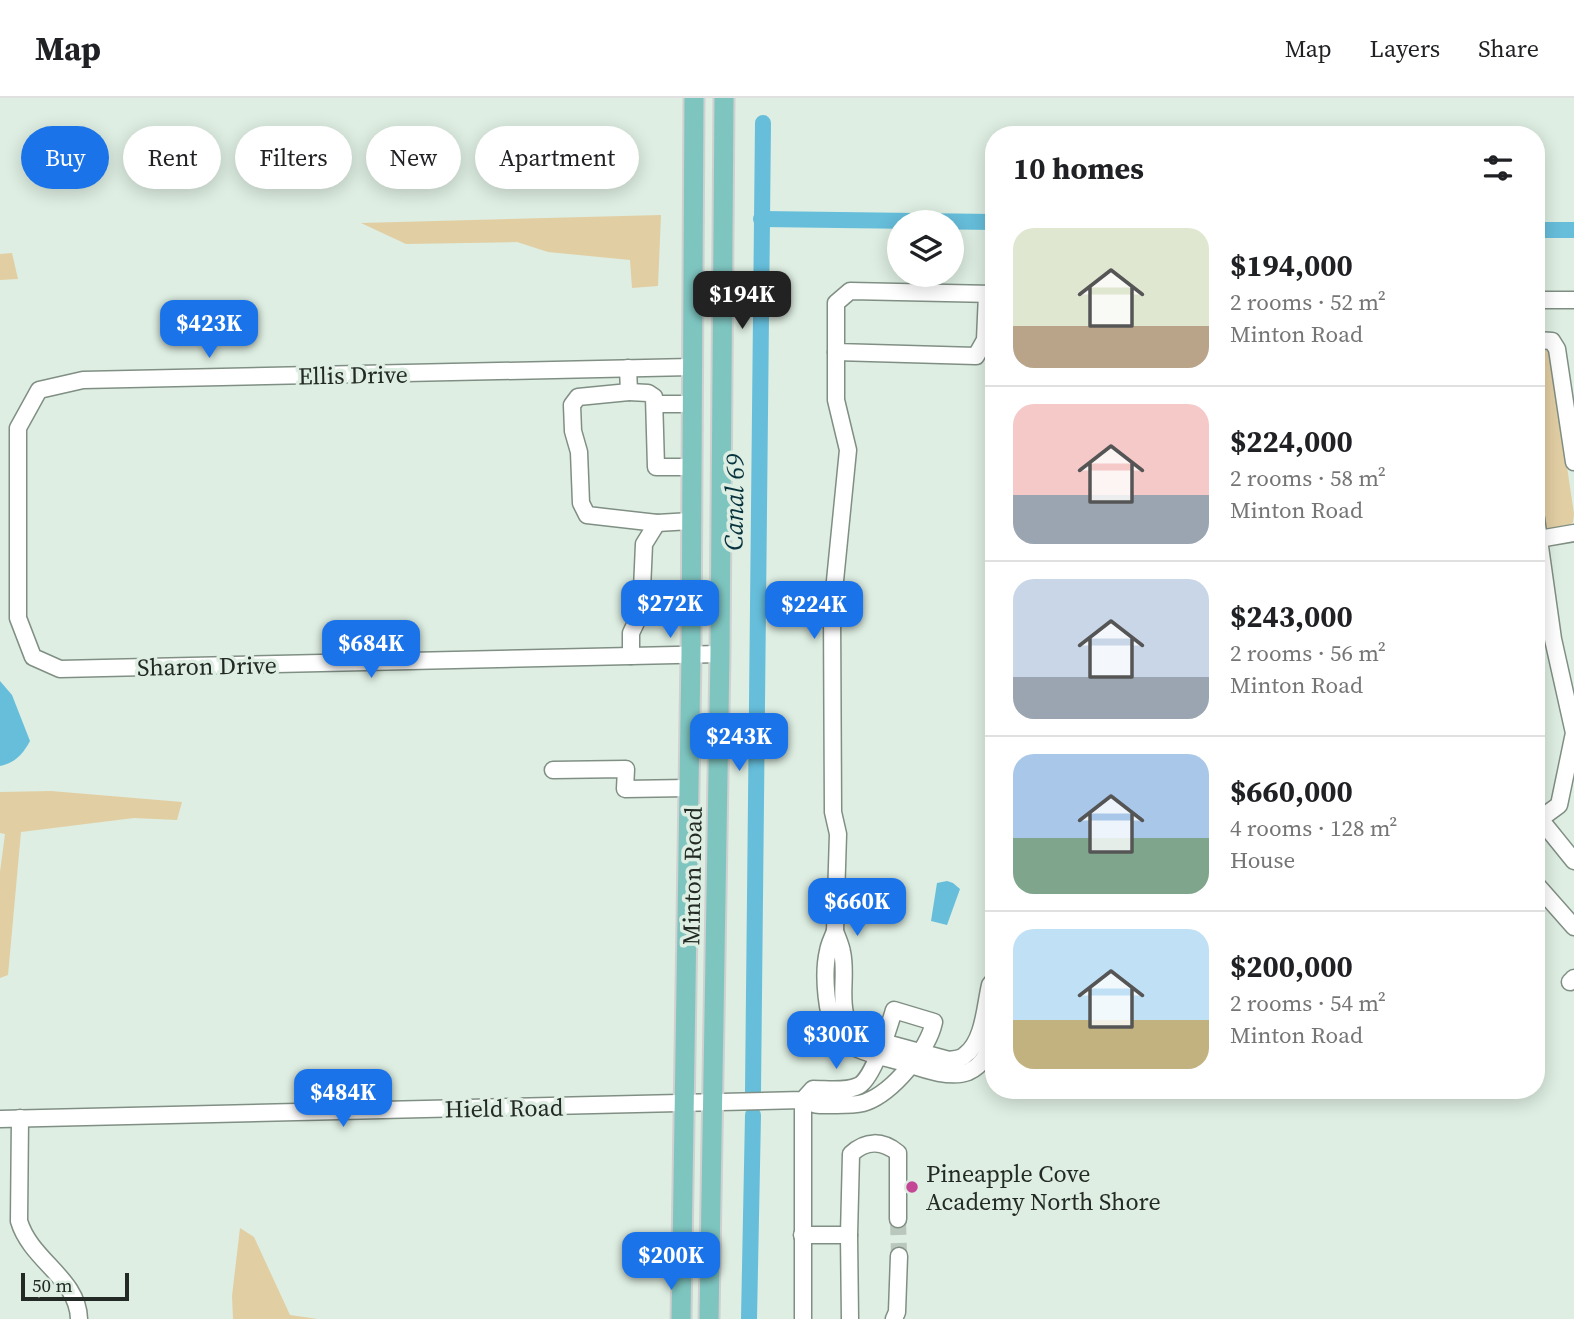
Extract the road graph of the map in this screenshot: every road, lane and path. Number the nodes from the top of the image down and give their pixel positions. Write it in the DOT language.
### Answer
graph roads {
  1 [pos="694,98"];
  2 [pos="724,98"];
  3 [pos="985,294"];
  4 [pos="1545,300"];
  5 [pos="1574,300"];
  6 [pos="985,340"];
  7 [pos="1545,341"];
  8 [pos="836,352"];
  9 [pos="691,366"];
  10 [pos="628,368"];
  11 [pos="629,392"];
  12 [pos="655,404"];
  13 [pos="691,404"];
  14 [pos="1574,462"];
  15 [pos="691,467"];
  16 [pos="630,520"];
  17 [pos="691,521"];
  18 [pos="657,523"];
  19 [pos="1574,533"];
  20 [pos="1545,538"];
  21 [pos="644,544"];
  22 [pos="1545,582"];
  23 [pos="720,654"];
  24 [pos="691,655"];
  25 [pos="631,656"];
  26 [pos="33,657"];
  27 [pos="552,770"];
  28 [pos="688,788"];
  29 [pos="1568,789"];
  30 [pos="1545,815"];
  31 [pos="1545,828"];
  32 [pos="1574,861"];
  33 [pos="1545,894"];
  34 [pos="1574,927"];
  35 [pos="985,1017"];
  36 [pos="881,1048"];
  37 [pos="922,1052"];
  38 [pos="985,1057"];
  39 [pos="910,1065"];
  40 [pos="803,1100"];
  41 [pos="714,1103"];
  42 [pos="685,1104"];
  43 [pos="20,1118"];
  44 [pos="0,1119"];
  45 [pos="898,1219"];
  46 [pos="802,1235"];
  47 [pos="849,1235"];
  48 [pos="899,1256"];
  49 [pos="682,1259"];
  50 [pos="896,1315"];
  51 [pos="79,1319"];
  52 [pos="681,1319"];
  53 [pos="692,1319"];
  54 [pos="709,1319"];
  55 [pos="803,1319"];
  56 [pos="850,1319"];
  1 -- 9 [label="main road, Minton Road"];
  2 -- 23 [label="main road, Minton Road"];
  3 -- 8 [label="street"];
  4 -- 5 [label="street"];
  6 -- 8 [label="street"];
  7 -- 14 [label="street"];
  8 -- 36 [label="street"];
  9 -- 10 [label="street, Ellis Drive"];
  9 -- 13 [label="main road, Minton Road"];
  10 -- 11 [label="street"];
  10 -- 26 [label="street, Ellis Drive"];
  11 -- 12 [label="street"];
  11 -- 16 [label="street"];
  12 -- 13 [label="street"];
  12 -- 15 [label="street"];
  13 -- 15 [label="main road, Minton Road"];
  15 -- 17 [label="main road, Minton Road"];
  16 -- 18 [label="street"];
  16 -- 21 [label="street"];
  17 -- 18 [label="street"];
  17 -- 24 [label="main road, Minton Road"];
  18 -- 21 [label="street"];
  19 -- 20 [label="street"];
  21 -- 25 [label="street"];
  22 -- 29 [label="street"];
  23 -- 24 [label="street, Sharon Drive"];
  23 -- 41 [label="main road, Minton Road"];
  24 -- 25 [label="street, Sharon Drive"];
  24 -- 28 [label="main road, Minton Road"];
  25 -- 26 [label="street, Sharon Drive"];
  27 -- 28 [label="street"];
  28 -- 42 [label="main road, Minton Road"];
  29 -- 30 [label="street"];
  31 -- 32 [label="street"];
  33 -- 34 [label="street"];
  35 -- 37 [label="street"];
  36 -- 37 [label="street"];
  36 -- 37 [label="street"];
  36 -- 39 [label="street"];
  36 -- 40 [label="street"];
  37 -- 39 [label="street"];
  38 -- 39 [label="street"];
  39 -- 40 [label="street"];
  40 -- 41 [label="street, Hield Road"];
  40 -- 46 [label="street"];
  41 -- 42 [label="street, Hield Road"];
  41 -- 54 [label="main road, Minton Road"];
  42 -- 43 [label="street, Hield Road"];
  42 -- 49 [label="main road, Minton Road"];
  43 -- 44 [label="street, Hield Road"];
  43 -- 51 [label="street"];
  45 -- 47 [label="street"];
  46 -- 47 [label="street"];
  46 -- 55 [label="street"];
  47 -- 56 [label="street"];
  48 -- 50 [label="street"];
  49 -- 52 [label="main road, Minton Road"];
  49 -- 53 [label="main road"];
}
